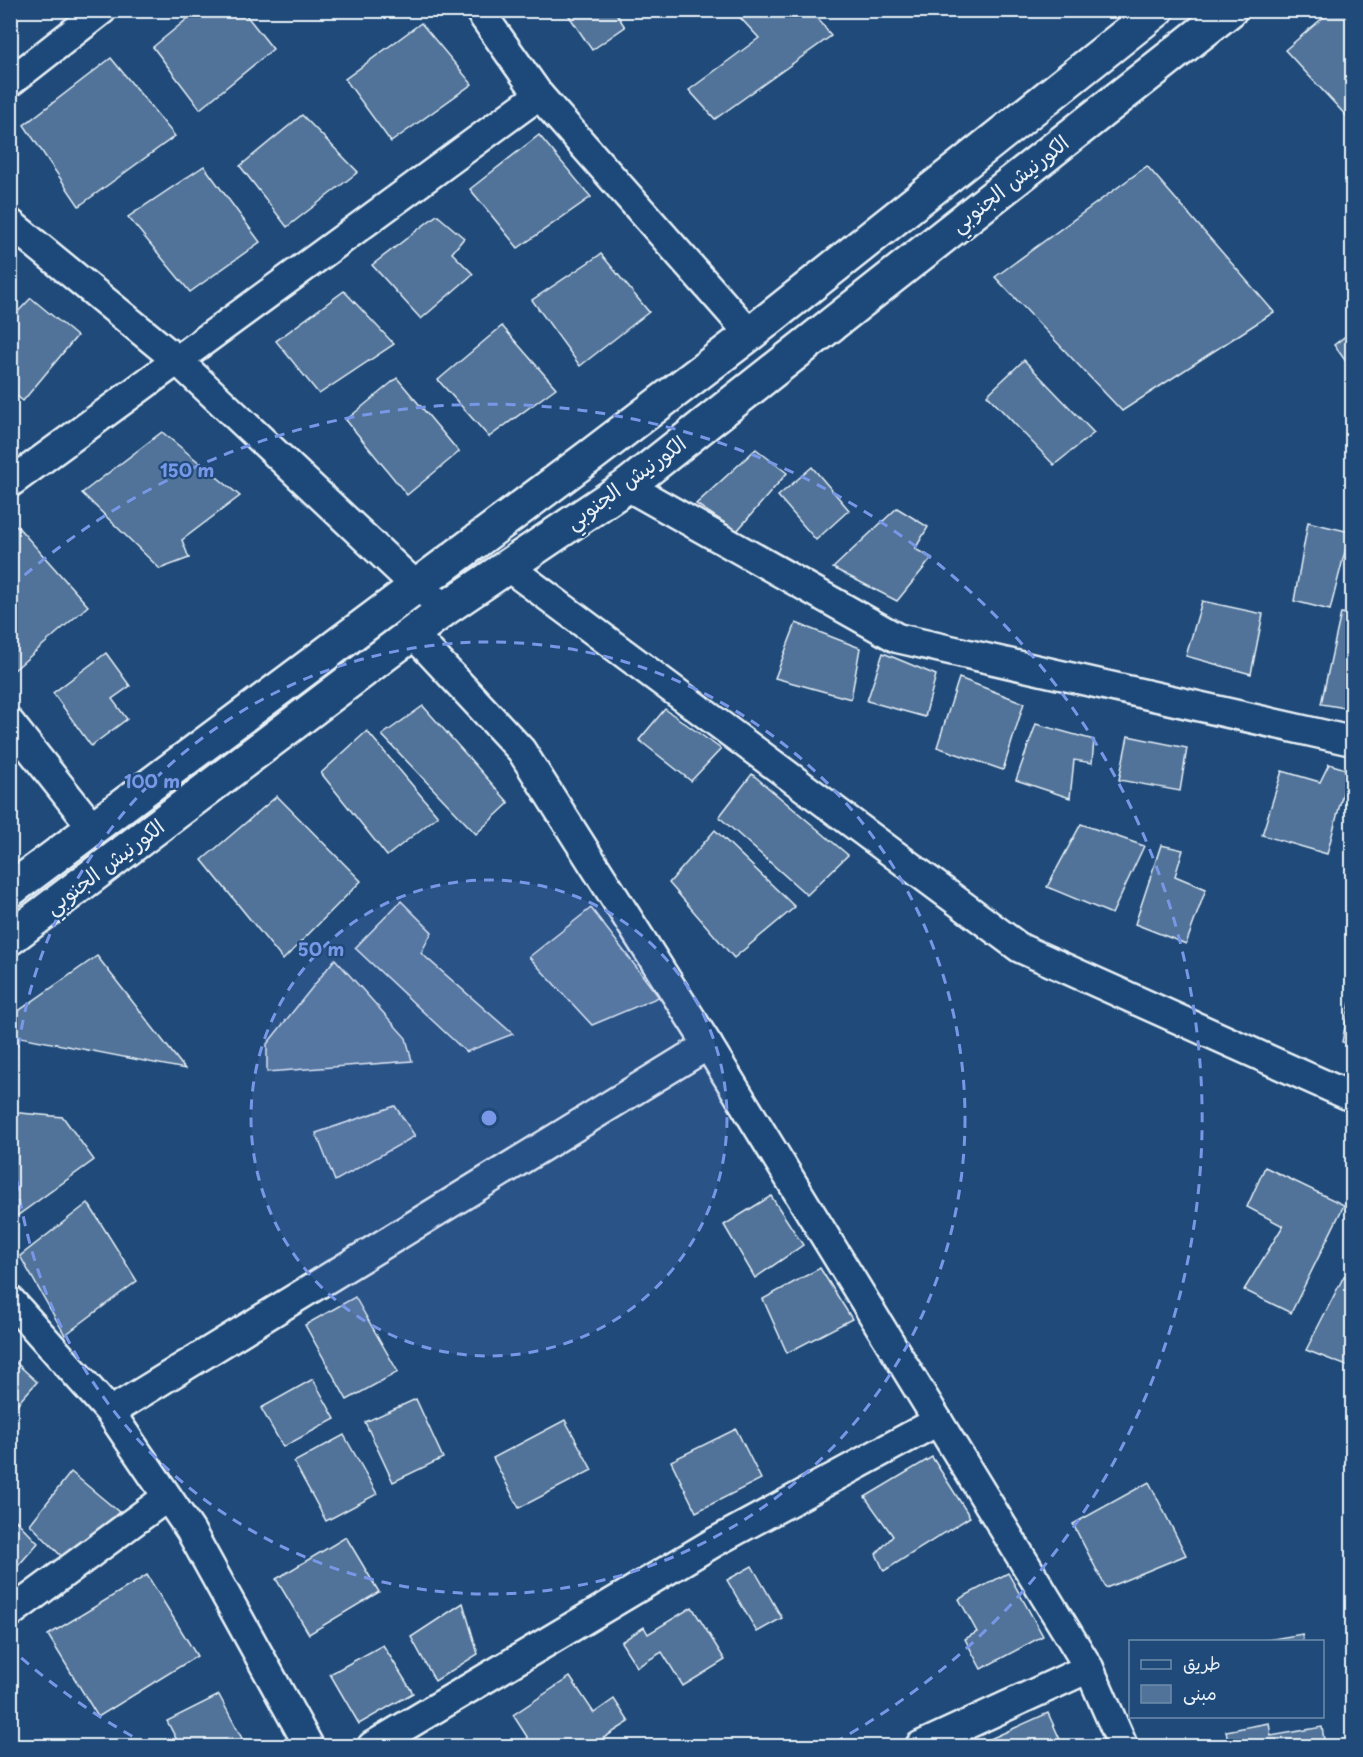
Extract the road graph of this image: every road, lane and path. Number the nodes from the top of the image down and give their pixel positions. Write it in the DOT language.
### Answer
graph roads {
  1 [pos="102,10"];
  2 [pos="479,10"];
  3 [pos="1157,10"];
  4 [pos="1230,10"];
  5 [pos="10,82"];
  6 [pos="539,95"];
  7 [pos="10,223"];
  8 [pos="750,334"];
  9 [pos="178,361"];
  10 [pos="10,483"];
  11 [pos="627,486"];
  12 [pos="508,567"];
  13 [pos="415,585"];
  14 [pos="446,608"];
  15 [pos="412,633"];
  16 [pos="10,723"];
  17 [pos="1353,741"];
  18 [pos="93,828"];
  19 [pos="10,890"];
  20 [pos="10,938"];
  21 [pos="708,1045"];
  22 [pos="1353,1097"];
  23 [pos="10,1300"];
  24 [pos="110,1412"];
  25 [pos="938,1421"];
  26 [pos="167,1497"];
  27 [pos="10,1613"];
  28 [pos="1089,1668"];
  29 [pos="309,1746"];
  30 [pos="372,1746"];
  31 [pos="920,1746"];
  32 [pos="1123,1746"];
  1 -- 5 [label="street"];
  2 -- 6 [label="street"];
  3 -- 8 [label="main road, الكورنيش الجنوبي"];
  4 -- 11 [label="main road, الكورنيش الجنوبي"];
  6 -- 8 [label="street"];
  6 -- 9 [label="street"];
  7 -- 9 [label="street"];
  8 -- 13 [label="main road, الكورنيش الجنوبي"];
  9 -- 10 [label="street"];
  9 -- 13 [label="street"];
  11 -- 12 [label="main road, الكورنيش الجنوبي"];
  11 -- 17 [label="street"];
  12 -- 14 [label="main road, الكورنيش الجنوبي"];
  12 -- 22 [label="street"];
  13 -- 14 [label="street"];
  13 -- 18 [label="main road, الكورنيش الجنوبي"];
  14 -- 15 [label="main road, الكورنيش الجنوبي"];
  15 -- 20 [label="main road, الكورنيش الجنوبي"];
  15 -- 21 [label="street"];
  16 -- 18 [label="street"];
  18 -- 19 [label="main road, الكورنيش الجنوبي"];
  21 -- 24 [label="street"];
  21 -- 25 [label="street"];
  23 -- 24 [label="street"];
  24 -- 26 [label="street"];
  25 -- 28 [label="street"];
  25 -- 30 [label="street"];
  26 -- 27 [label="street"];
  26 -- 29 [label="street"];
  28 -- 31 [label="street"];
  28 -- 32 [label="street"];
}
